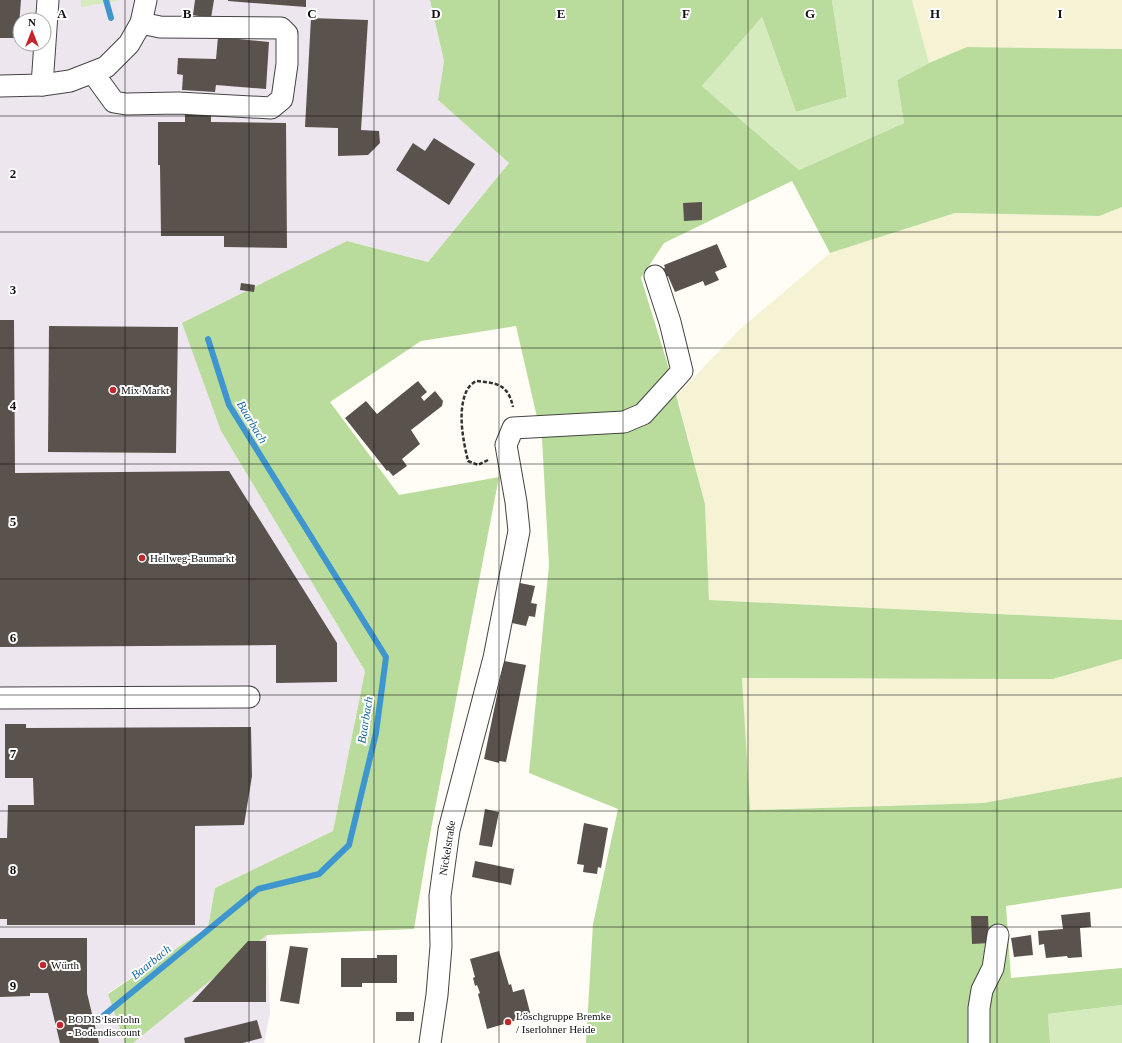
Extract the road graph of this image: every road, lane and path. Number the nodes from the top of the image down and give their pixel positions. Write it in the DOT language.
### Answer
graph roads {
  1 [pos="48,0"];
  2 [pos="146,0"];
  3 [pos="141,24"];
  4 [pos="93,73"];
  5 [pos="42,85"];
  6 [pos="0,86"];
  7 [pos="655,276"];
  8 [pos="510,436"];
  9 [pos="249,697"];
  10 [pos="0,698"];
  11 [pos="998,935"];
  12 [pos="430,1043"];
  13 [pos="979,1043"];
  1 -- 5 [label="street"];
  2 -- 3 [label="street"];
  3 -- 4 [label="street"];
  3 -- 4 [label="street"];
  4 -- 5 [label="street"];
  5 -- 6 [label="street"];
  7 -- 8 [label="street"];
  8 -- 8 [label="path"];
  8 -- 12 [label="street, Nickelstraße"];
  9 -- 10 [label="street"];
  11 -- 13 [label="street"];
}
